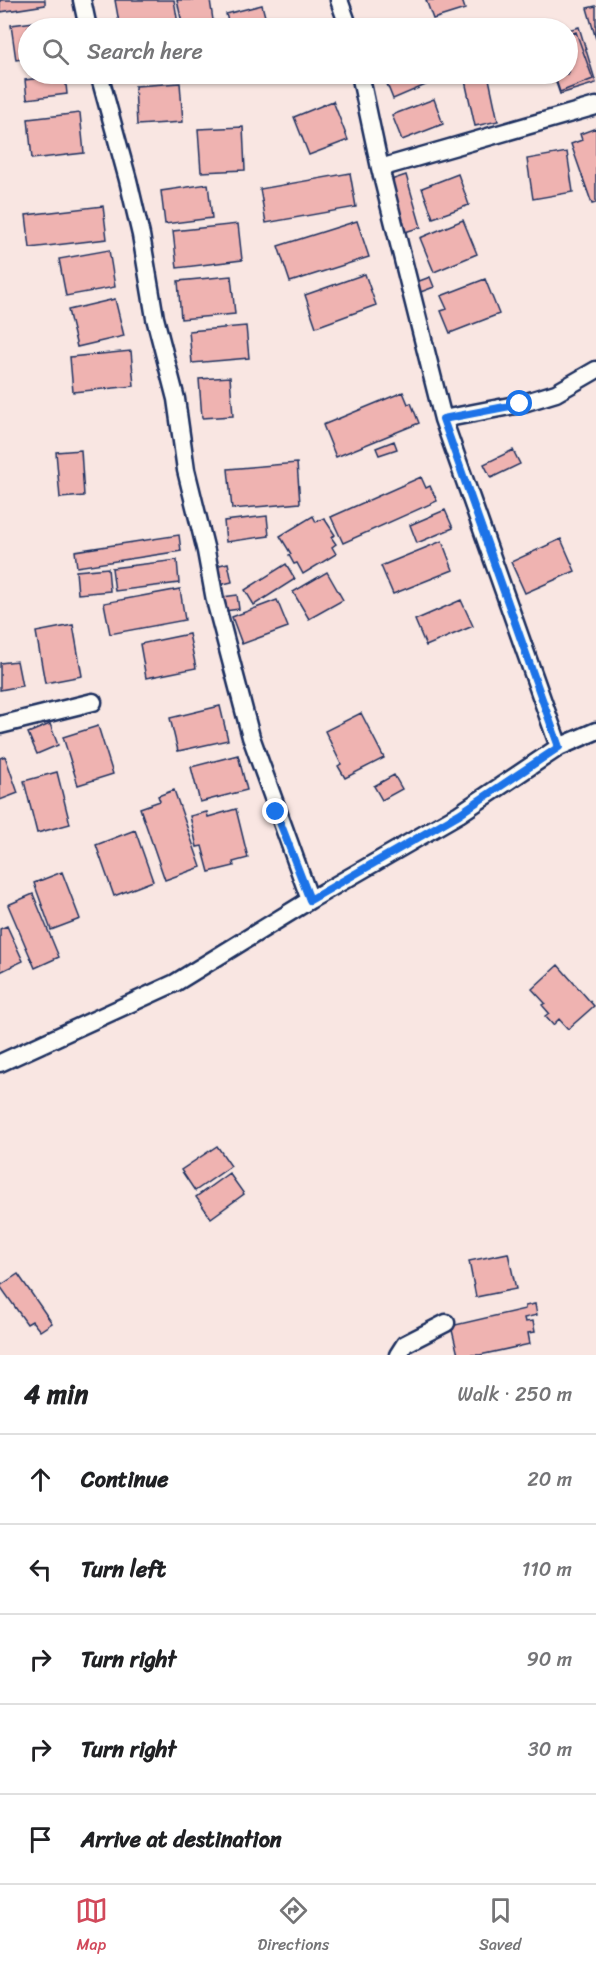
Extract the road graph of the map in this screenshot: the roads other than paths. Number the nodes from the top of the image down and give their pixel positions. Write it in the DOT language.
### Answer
graph roads {
  1 [pos="82,0"];
  2 [pos="339,0"];
  3 [pos="86,18"];
  4 [pos="345,18"];
  5 [pos="102,84"];
  6 [pos="362,84"];
  7 [pos="596,106"];
  8 [pos="380,168"];
  9 [pos="596,370"];
  10 [pos="443,419"];
  11 [pos="93,702"];
  12 [pos="0,725"];
  13 [pos="596,731"];
  14 [pos="559,747"];
  15 [pos="310,900"];
  16 [pos="0,1063"];
  17 [pos="446,1323"];
  18 [pos="398,1355"];
  1 -- 3 [label="street"];
  2 -- 4 [label="street"];
  5 -- 15 [label="street"];
  6 -- 8 [label="street"];
  7 -- 8 [label="street"];
  8 -- 10 [label="street"];
  9 -- 10 [label="street"];
  10 -- 14 [label="street"];
  11 -- 12 [label="street"];
  13 -- 14 [label="street"];
  14 -- 15 [label="street"];
  15 -- 16 [label="street"];
  17 -- 18 [label="street"];
}
